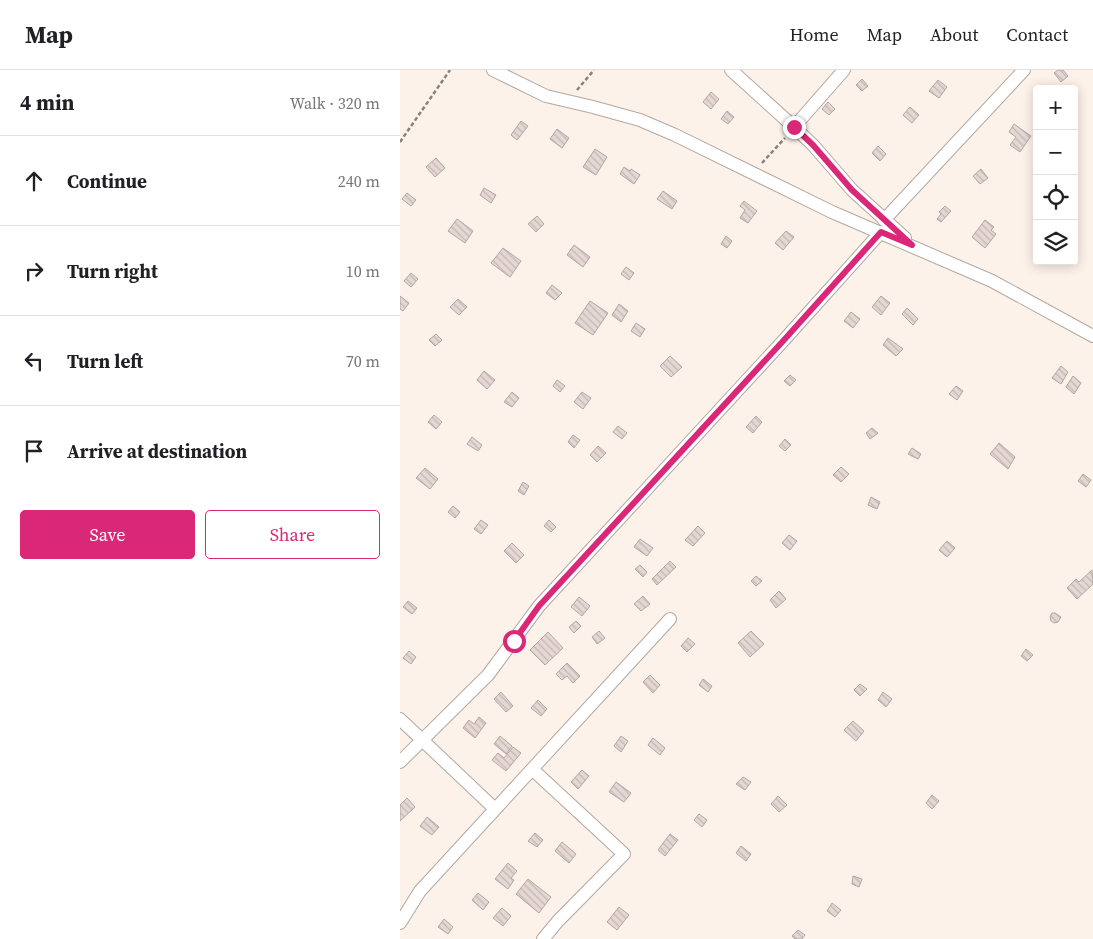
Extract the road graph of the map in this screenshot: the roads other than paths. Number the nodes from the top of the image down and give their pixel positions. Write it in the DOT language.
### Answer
graph roads {
  1 [pos="493,70"];
  2 [pos="731,70"];
  3 [pos="1024,70"];
  4 [pos="838,73"];
  5 [pos="794,127"];
  6 [pos="883,226"];
  7 [pos="1093,336"];
  8 [pos="670,619"];
  9 [pos="400,719"];
  10 [pos="423,740"];
  11 [pos="400,762"];
  12 [pos="532,769"];
  13 [pos="495,809"];
  14 [pos="400,923"];
  15 [pos="543,939"];
  1 -- 6 [label="street"];
  2 -- 5 [label="street"];
  3 -- 6 [label="street"];
  4 -- 5 [label="street"];
  5 -- 6 [label="street"];
  6 -- 7 [label="street"];
  6 -- 10 [label="street"];
  8 -- 12 [label="street"];
  9 -- 10 [label="street"];
  10 -- 11 [label="street"];
  10 -- 13 [label="street"];
  12 -- 13 [label="street"];
  12 -- 15 [label="street"];
  13 -- 14 [label="street"];
}
